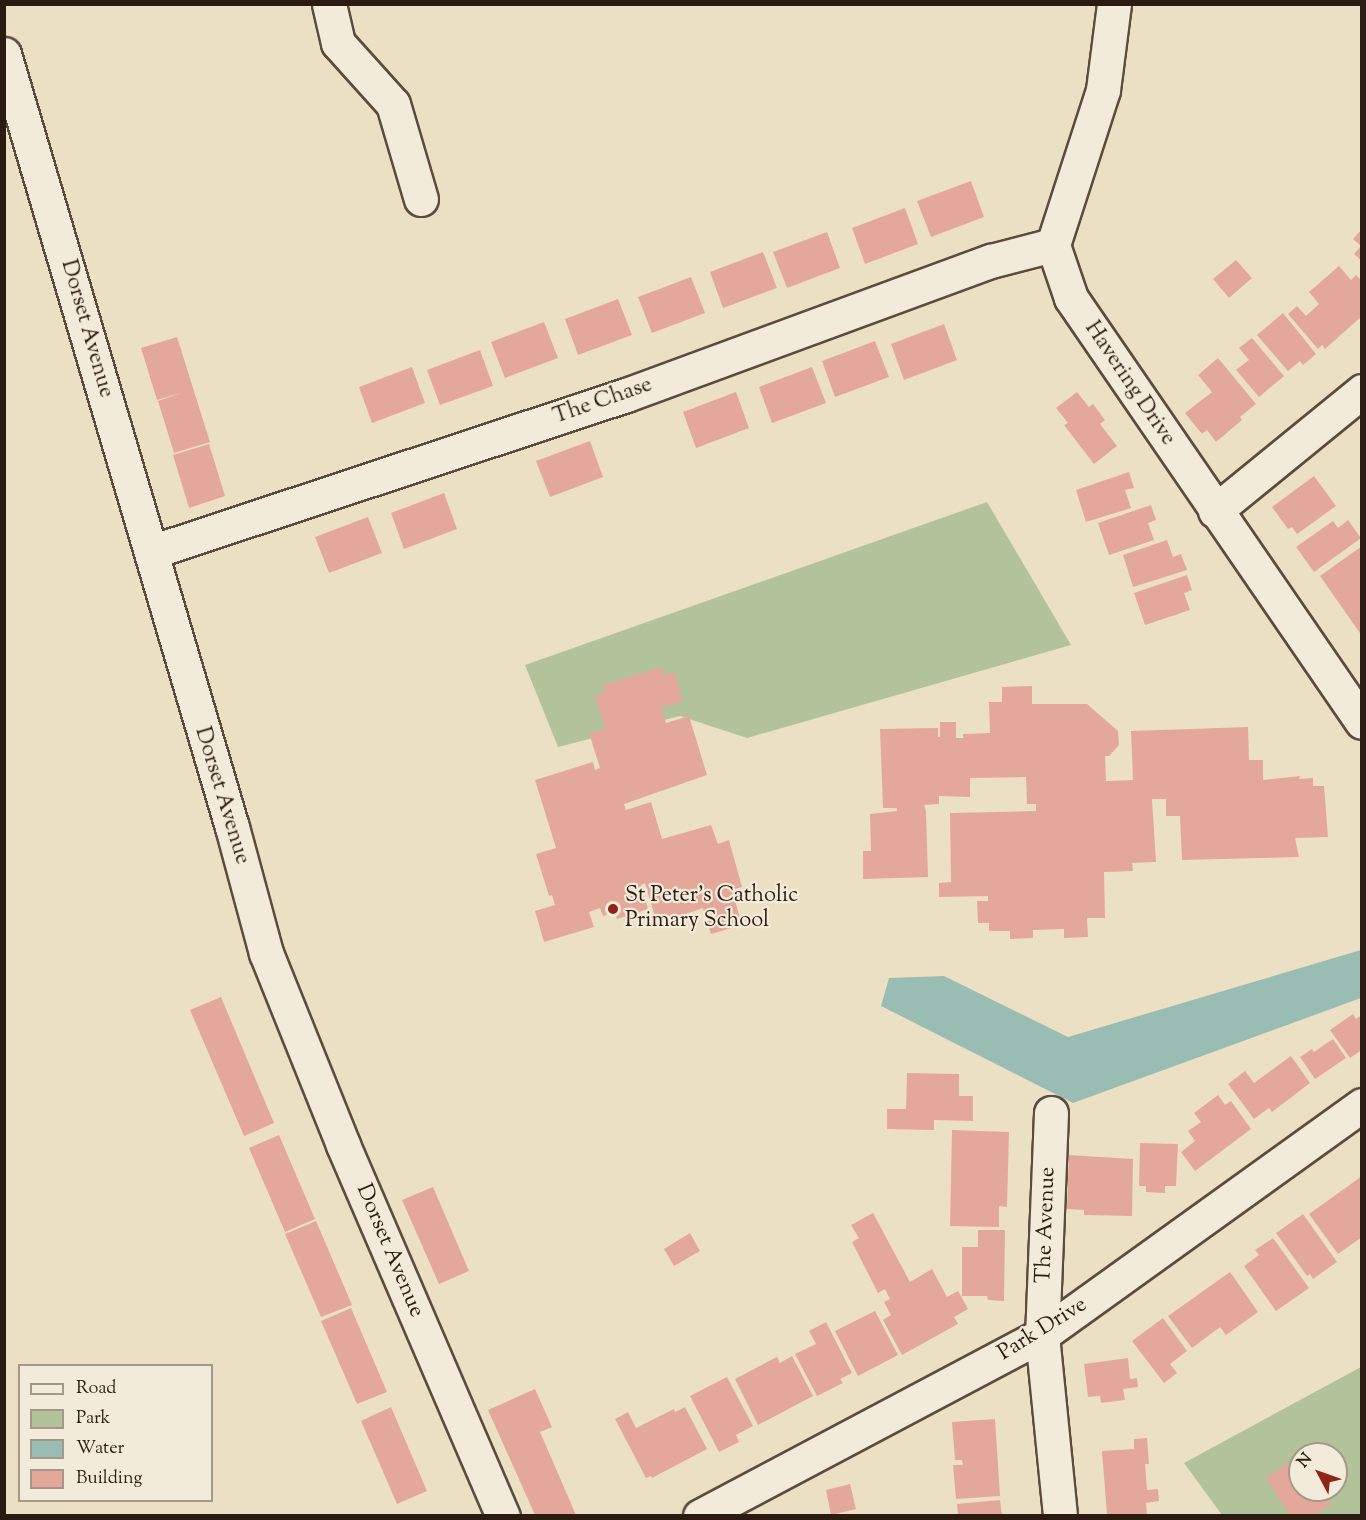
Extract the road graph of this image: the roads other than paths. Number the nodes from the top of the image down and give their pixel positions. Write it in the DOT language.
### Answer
graph roads {
  1 [pos="328,4"];
  2 [pos="1114,4"];
  3 [pos="4,54"];
  4 [pos="422,199"];
  5 [pos="1053,245"];
  6 [pos="1362,391"];
  7 [pos="1215,511"];
  8 [pos="152,552"];
  9 [pos="1362,722"];
  10 [pos="1362,1105"];
  11 [pos="1051,1113"];
  12 [pos="1042,1335"];
  13 [pos="502,1515"];
  14 [pos="699,1515"];
  15 [pos="1060,1515"];
  1 -- 4 [label="street"];
  2 -- 5 [label="street"];
  3 -- 8 [label="street, Dorset Avenue"];
  5 -- 7 [label="street, Havering Drive"];
  5 -- 8 [label="street, The Chase"];
  6 -- 7 [label="street"];
  7 -- 9 [label="street, Havering Drive"];
  8 -- 13 [label="street, Dorset Avenue"];
  10 -- 12 [label="street, Park Drive"];
  11 -- 12 [label="street, The Avenue"];
  12 -- 14 [label="street, Park Drive"];
  12 -- 15 [label="street, The Avenue"];
}
